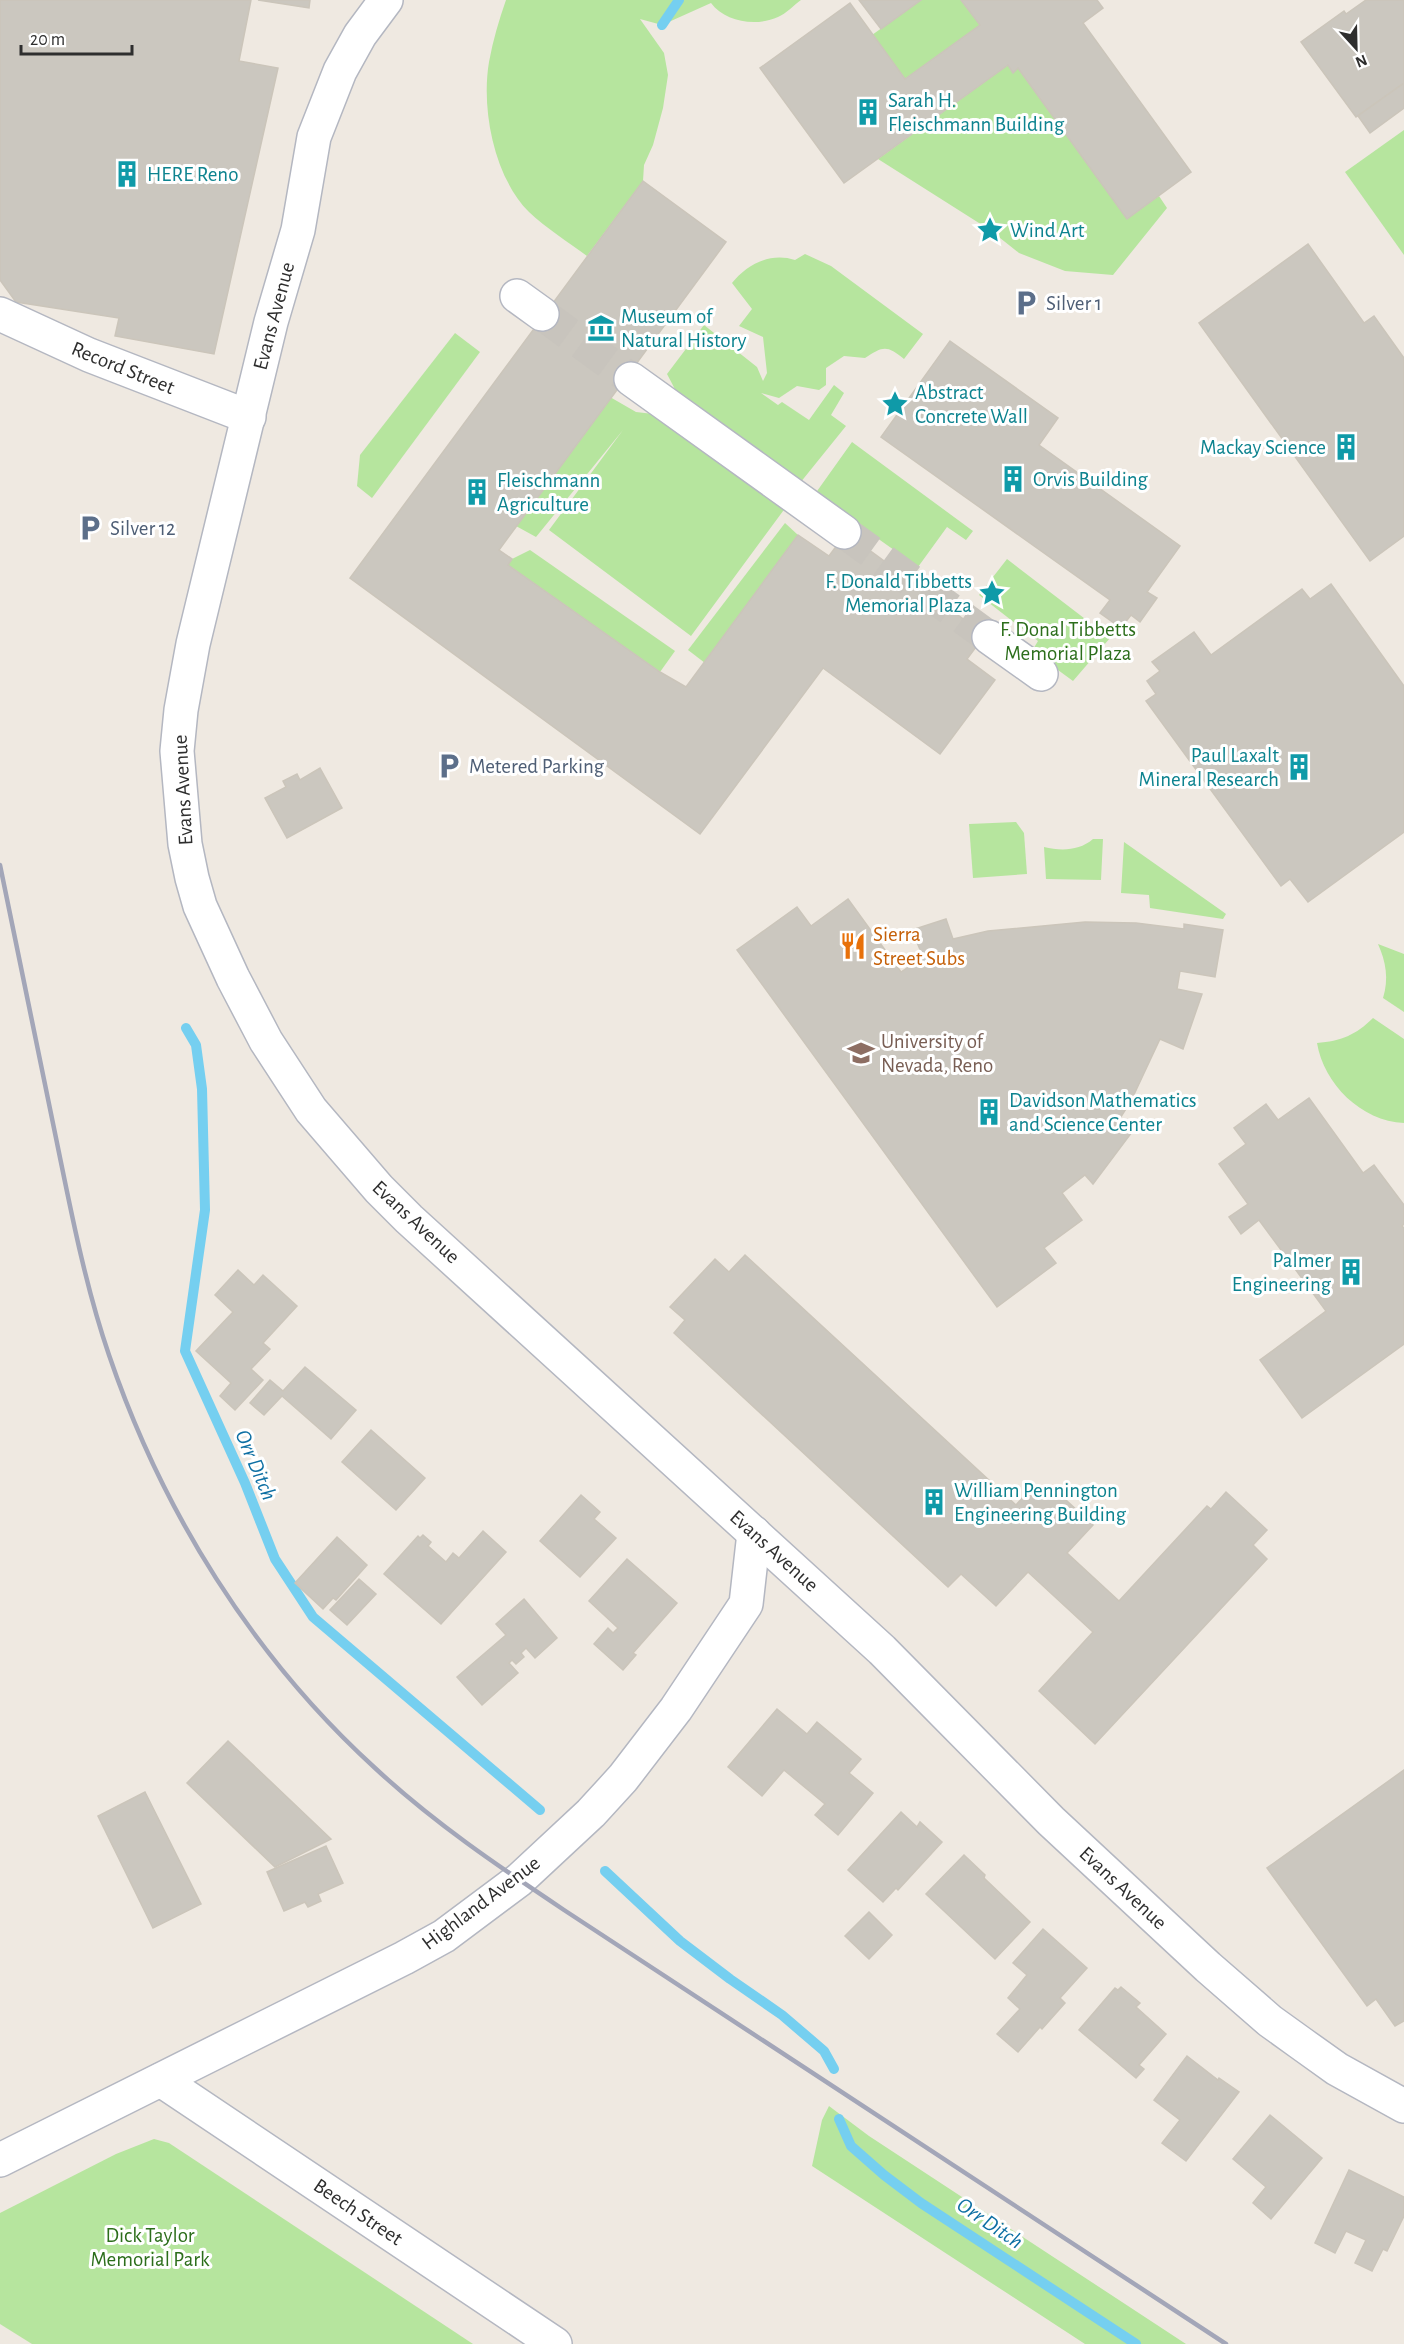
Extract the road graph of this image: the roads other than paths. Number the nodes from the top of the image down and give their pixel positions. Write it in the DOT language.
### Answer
graph roads {
  1 [pos="386,0"];
  2 [pos="0,314"];
  3 [pos="631,378"];
  4 [pos="249,417"];
  5 [pos="844,532"];
  6 [pos="989,637"];
  7 [pos="1041,674"];
  8 [pos="754,1533"];
  9 [pos="161,2080"];
  10 [pos="1404,2106"];
  11 [pos="0,2160"];
  12 [pos="555,2344"];
  1 -- 4 [label="street, Evans Avenue"];
  2 -- 4 [label="street, Record Street"];
  3 -- 5 [label="street"];
  4 -- 8 [label="street, Evans Avenue"];
  6 -- 7 [label="street"];
  8 -- 9 [label="street, Highland Avenue"];
  8 -- 10 [label="street, Evans Avenue"];
  9 -- 11 [label="street, Highland Avenue"];
  9 -- 12 [label="street, Beech Street"];
}
